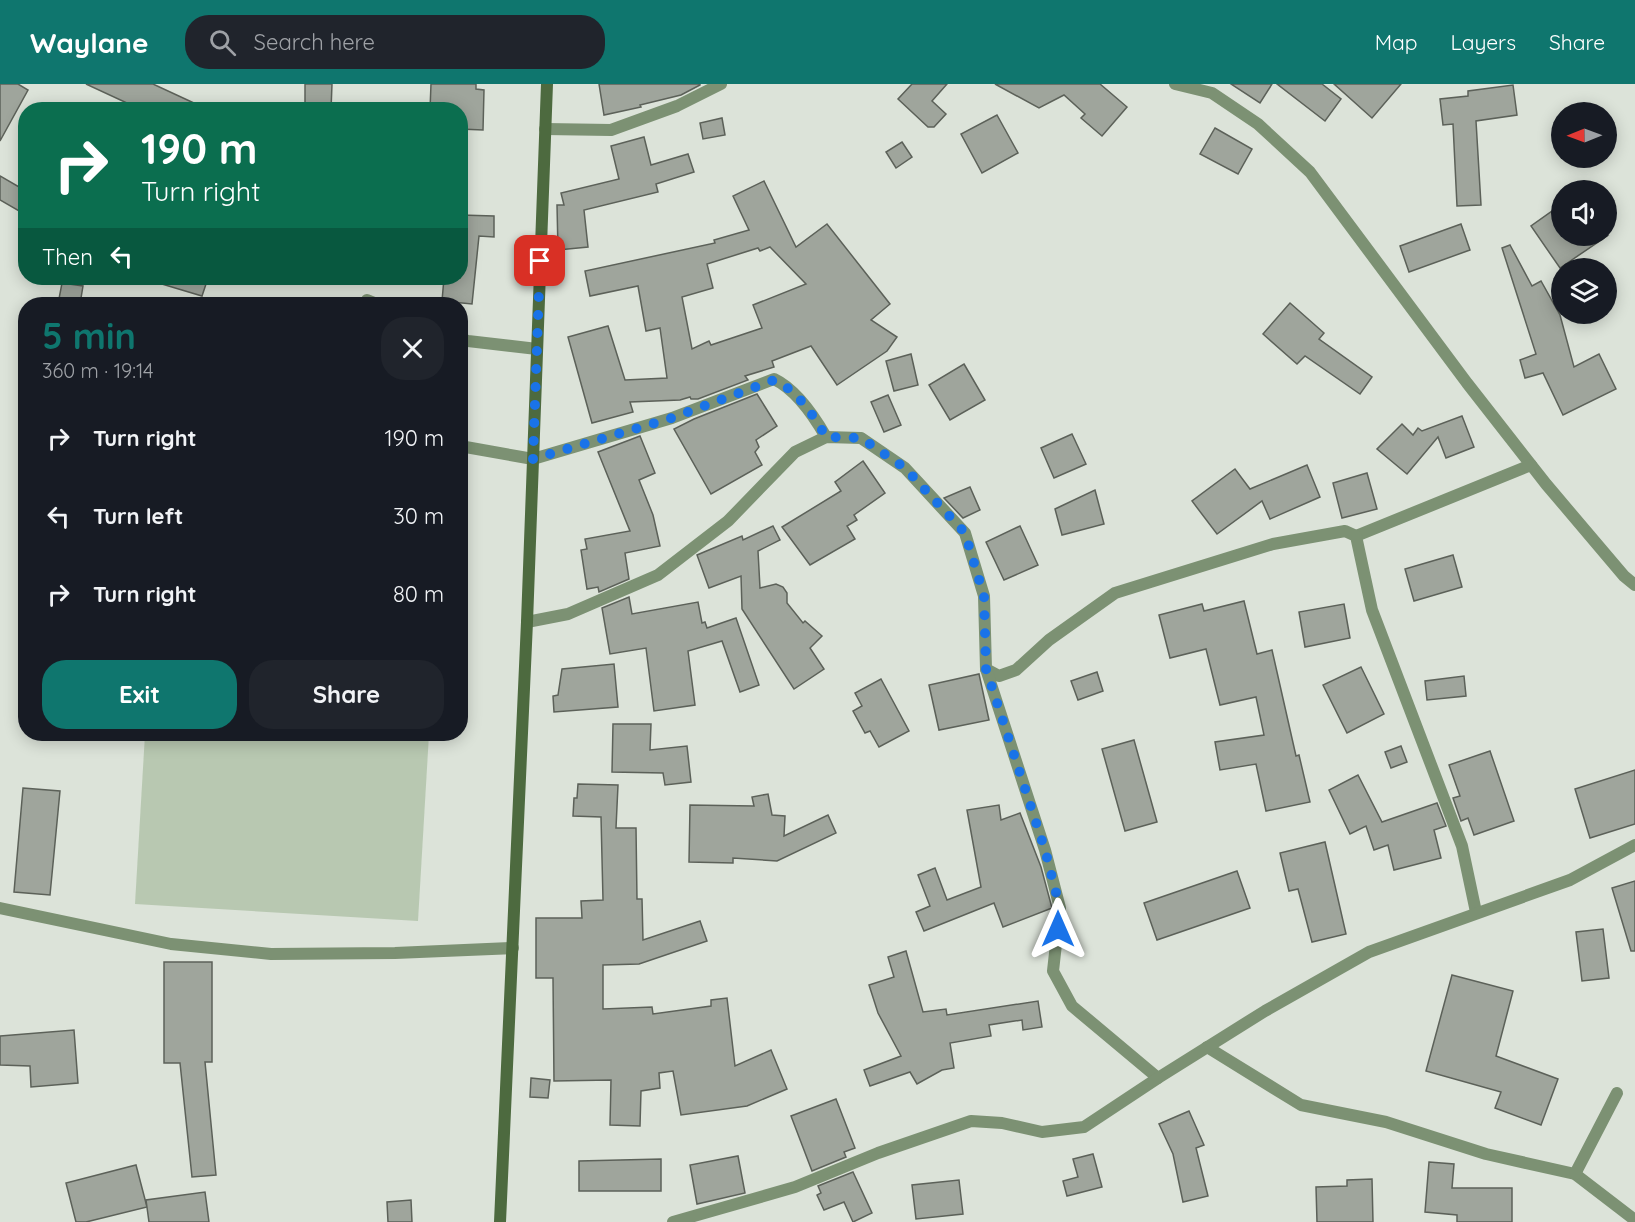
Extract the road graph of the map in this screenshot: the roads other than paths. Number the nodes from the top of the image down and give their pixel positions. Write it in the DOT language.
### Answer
graph roads {
  1 [pos="547,84"];
  2 [pos="722,84"];
  3 [pos="1175,84"];
  4 [pos="545,129"];
  5 [pos="468,342"];
  6 [pos="537,349"];
  7 [pos="826,437"];
  8 [pos="468,447"];
  9 [pos="533,459"];
  10 [pos="1531,465"];
  11 [pos="1356,536"];
  12 [pos="1635,585"];
  13 [pos="527,622"];
  14 [pos="986,669"];
  15 [pos="1635,845"];
  16 [pos="0,908"];
  17 [pos="1476,912"];
  18 [pos="513,948"];
  19 [pos="1207,1047"];
  20 [pos="1158,1078"];
  21 [pos="1617,1094"];
  22 [pos="1575,1174"];
  23 [pos="1635,1220"];
  24 [pos="500,1222"];
  25 [pos="673,1222"];
  1 -- 4 [label="main road"];
  2 -- 4 [label="street"];
  3 -- 10 [label="street"];
  4 -- 6 [label="main road"];
  5 -- 6 [label="street"];
  6 -- 9 [label="main road"];
  7 -- 9 [label="street"];
  7 -- 13 [label="street"];
  7 -- 14 [label="street"];
  8 -- 9 [label="street"];
  9 -- 13 [label="main road"];
  10 -- 11 [label="street"];
  10 -- 12 [label="street"];
  11 -- 14 [label="street"];
  11 -- 17 [label="street"];
  13 -- 18 [label="main road"];
  14 -- 20 [label="street"];
  15 -- 17 [label="street"];
  16 -- 18 [label="street"];
  17 -- 19 [label="street"];
  18 -- 24 [label="main road"];
  19 -- 20 [label="street"];
  19 -- 22 [label="street"];
  20 -- 25 [label="street"];
  21 -- 22 [label="street"];
  22 -- 23 [label="street"];
}
